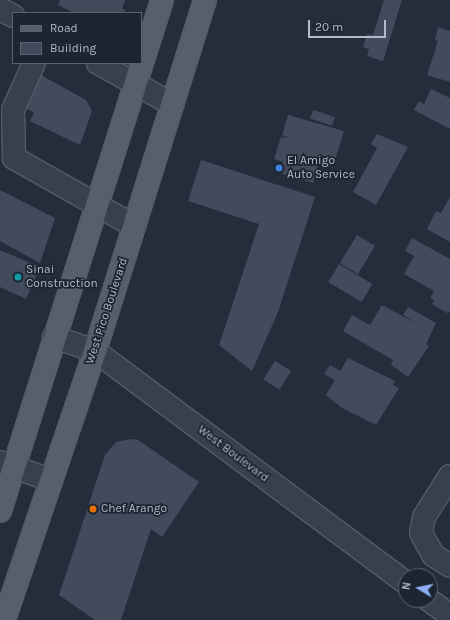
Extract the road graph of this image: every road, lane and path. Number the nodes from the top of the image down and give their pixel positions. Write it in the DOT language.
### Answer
graph roads {
  1 [pos="162,0"];
  2 [pos="205,0"];
  3 [pos="0,9"];
  4 [pos="12,15"];
  5 [pos="142,62"];
  6 [pos="34,64"];
  7 [pos="100,64"];
  8 [pos="141,64"];
  9 [pos="135,84"];
  10 [pos="172,104"];
  11 [pos="97,205"];
  12 [pos="134,226"];
  13 [pos="54,337"];
  14 [pos="95,351"];
  15 [pos="6,465"];
  16 [pos="450,476"];
  17 [pos="50,480"];
  18 [pos="0,511"];
  19 [pos="450,566"];
  20 [pos="398,577"];
  21 [pos="438,606"];
  22 [pos="450,615"];
  23 [pos="4,620"];
  1 -- 5 [label="main road"];
  2 -- 10 [label="main road, West Pico Boulevard"];
  3 -- 4 [label="street"];
  6 -- 11 [label="street"];
  7 -- 9 [label="street"];
  8 -- 9 [label="main road"];
  9 -- 10 [label="street"];
  9 -- 11 [label="main road"];
  10 -- 12 [label="main road, West Pico Boulevard"];
  11 -- 12 [label="street"];
  11 -- 13 [label="main road"];
  12 -- 14 [label="main road, West Pico Boulevard"];
  13 -- 14 [label="street, West Boulevard"];
  13 -- 15 [label="main road"];
  14 -- 17 [label="main road, West Pico Boulevard"];
  14 -- 20 [label="street, West Boulevard"];
  15 -- 17 [label="street"];
  15 -- 18 [label="main road"];
  16 -- 19 [label="street"];
  17 -- 23 [label="main road, West Pico Boulevard"];
  21 -- 22 [label="street"];
}
